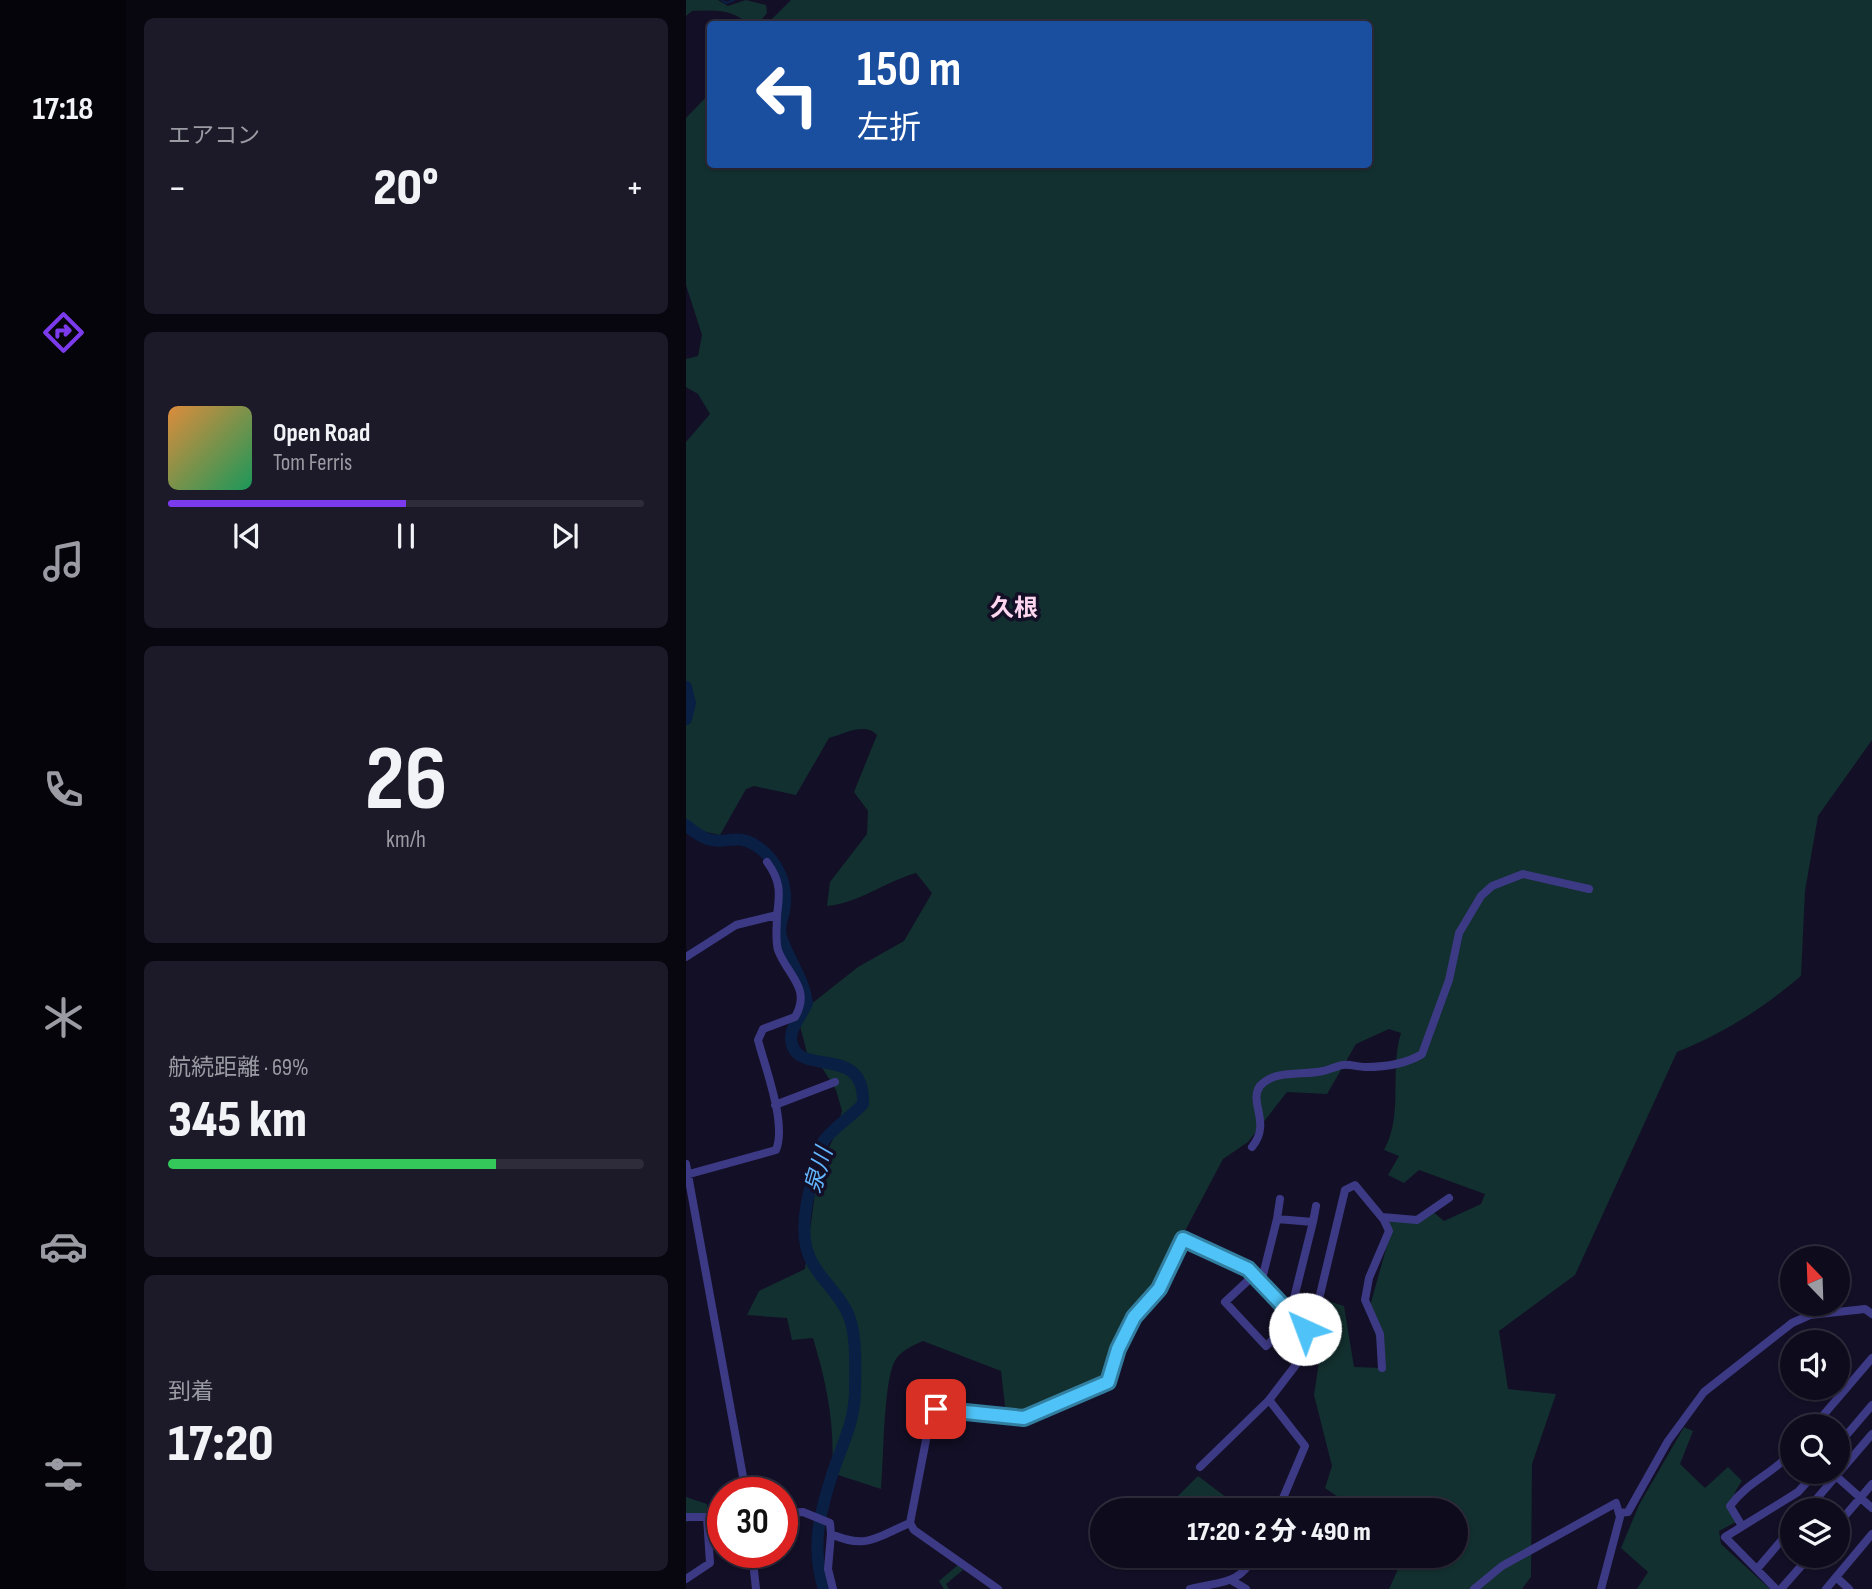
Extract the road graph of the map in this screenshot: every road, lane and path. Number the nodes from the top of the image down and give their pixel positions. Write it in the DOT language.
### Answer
graph roads {
  1 [pos="767,862"];
  2 [pos="1589,889"];
  3 [pos="777,915"];
  4 [pos="686,957"];
  5 [pos="835,1082"];
  6 [pos="775,1105"];
  7 [pos="1252,1147"];
  8 [pos="686,1164"];
  9 [pos="686,1175"];
  10 [pos="1450,1198"];
  11 [pos="1280,1199"];
  12 [pos="1316,1206"];
  13 [pos="1382,1217"];
  14 [pos="1277,1219"];
  15 [pos="1313,1222"];
  16 [pos="1254,1275"];
  17 [pos="1261,1283"];
  18 [pos="1872,1314"];
  19 [pos="1293,1316"];
  20 [pos="1315,1340"];
  21 [pos="1872,1359"];
  22 [pos="1382,1368"];
  23 [pos="1269,1400"];
  24 [pos="1872,1405"];
  25 [pos="1824,1414"];
  26 [pos="1850,1432"];
  27 [pos="1872,1434"];
  28 [pos="1850,1460"];
  29 [pos="1780,1466"];
  30 [pos="1200,1467"];
  31 [pos="743,1477"];
  32 [pos="1805,1484"];
  33 [pos="1829,1484"];
  34 [pos="1845,1484"];
  35 [pos="1872,1484"];
  36 [pos="1284,1498"];
  37 [pos="1817,1498"];
  38 [pos="1861,1498"];
  39 [pos="1872,1508"];
  40 [pos="686,1509"];
  41 [pos="1850,1510"];
  42 [pos="1620,1513"];
  43 [pos="798,1514"];
  44 [pos="686,1516"];
  45 [pos="707,1517"];
  46 [pos="910,1523"];
  47 [pos="1742,1526"];
  48 [pos="831,1534"];
  49 [pos="1872,1534"];
  50 [pos="1780,1542"];
  51 [pos="707,1565"];
  52 [pos="754,1568"];
  53 [pos="1248,1568"];
  54 [pos="1799,1568"];
  55 [pos="1757,1569"];
  56 [pos="1836,1577"];
  57 [pos="686,1579"];
  58 [pos="1231,1580"];
  59 [pos="756,1589"];
  60 [pos="833,1589"];
  61 [pos="998,1589"];
  62 [pos="1190,1589"];
  63 [pos="1246,1589"];
  64 [pos="1474,1589"];
  65 [pos="1601,1589"];
  66 [pos="1779,1589"];
  67 [pos="1826,1589"];
  68 [pos="1849,1589"];
  1 -- 3 [label="street"];
  2 -- 7 [label="street"];
  3 -- 4 [label="street"];
  3 -- 6 [label="street"];
  5 -- 6 [label="street"];
  6 -- 9 [label="street"];
  8 -- 9 [label="street"];
  9 -- 31 [label="street"];
  10 -- 13 [label="street"];
  11 -- 14 [label="street"];
  12 -- 15 [label="street"];
  13 -- 20 [label="street"];
  13 -- 22 [label="street"];
  14 -- 15 [label="street"];
  14 -- 17 [label="street"];
  15 -- 19 [label="street"];
  16 -- 17 [label="street"];
  16 -- 19 [label="street"];
  16 -- 46 [label="street"];
  17 -- 19 [label="street"];
  18 -- 42 [label="street"];
  19 -- 20 [label="street"];
  20 -- 23 [label="street"];
  21 -- 25 [label="street"];
  23 -- 30 [label="street"];
  23 -- 36 [label="street"];
  24 -- 26 [label="street"];
  27 -- 28 [label="street"];
  29 -- 47 [label="street"];
  32 -- 47 [label="street"];
  33 -- 37 [label="street"];
  34 -- 38 [label="street"];
  35 -- 38 [label="street"];
  38 -- 39 [label="street"];
  38 -- 41 [label="street"];
  40 -- 44 [label="street"];
  42 -- 64 [label="street"];
  42 -- 65 [label="street"];
  43 -- 48 [label="street"];
  44 -- 45 [label="street"];
  46 -- 48 [label="street"];
  46 -- 61 [label="street"];
  47 -- 55 [label="street"];
  48 -- 60 [label="street"];
  49 -- 56 [label="street"];
  50 -- 55 [label="street"];
  51 -- 57 [label="street"];
  52 -- 59 [label="street"];
  53 -- 58 [label="street"];
  54 -- 66 [label="street"];
  55 -- 66 [label="street"];
  56 -- 67 [label="street"];
  56 -- 68 [label="street"];
  58 -- 62 [label="street"];
  58 -- 63 [label="street"];
}
